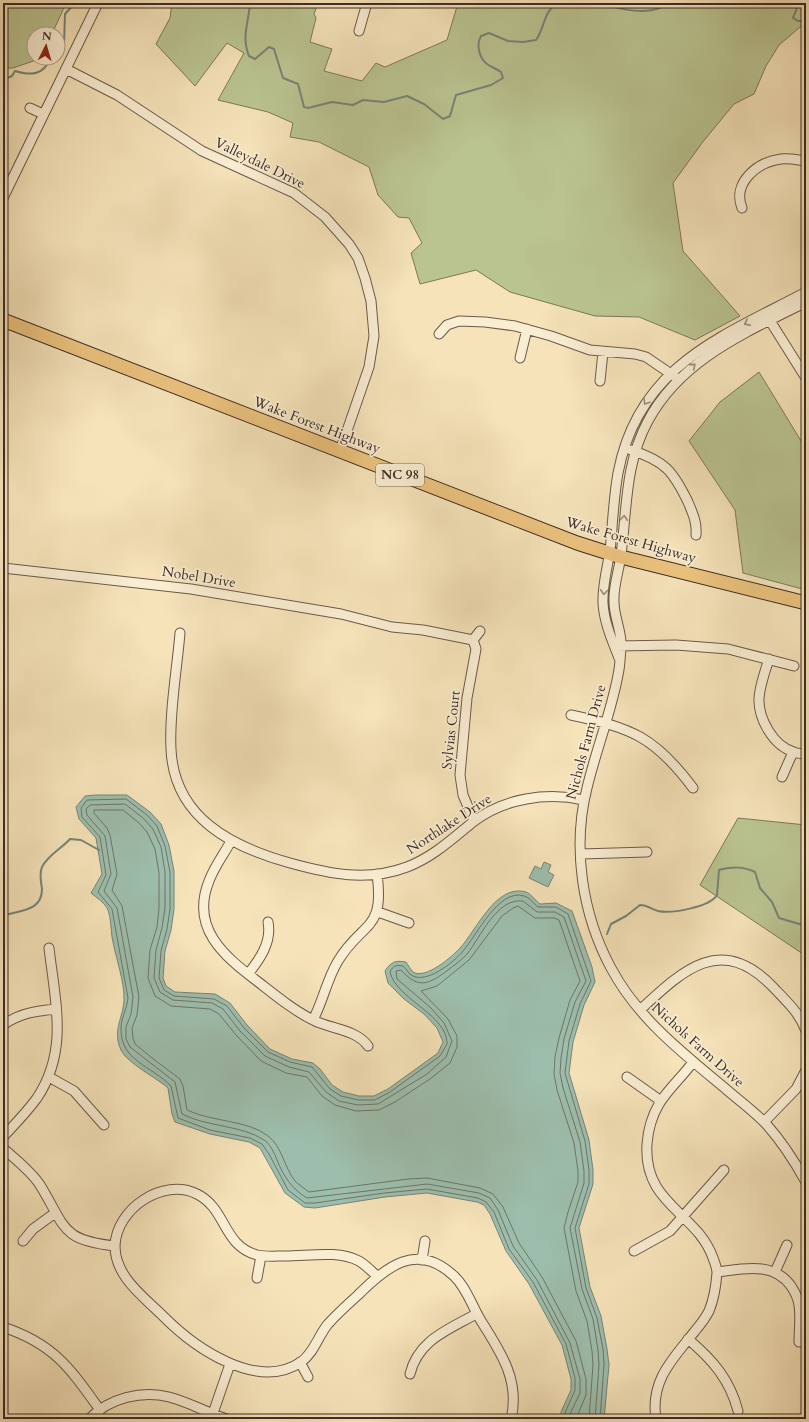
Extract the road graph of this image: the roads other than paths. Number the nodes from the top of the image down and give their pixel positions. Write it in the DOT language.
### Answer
graph roads {
  1 [pos="98,3"];
  2 [pos="367,3"];
  3 [pos="359,31"];
  4 [pos="66,69"];
  5 [pos="30,108"];
  6 [pos="43,114"];
  7 [pos="806,161"];
  8 [pos="3,198"];
  9 [pos="742,208"];
  10 [pos="806,292"];
  11 [pos="806,302"];
  12 [pos="767,317"];
  13 [pos="3,320"];
  14 [pos="527,329"];
  15 [pos="440,334"];
  16 [pos="603,352"];
  17 [pos="520,358"];
  18 [pos="670,373"];
  19 [pos="806,378"];
  20 [pos="600,380"];
  21 [pos="678,380"];
  22 [pos="624,448"];
  23 [pos="340,451"];
  24 [pos="635,452"];
  25 [pos="696,535"];
  26 [pos="616,555"];
  27 [pos="3,568"];
  28 [pos="806,603"];
  29 [pos="480,631"];
  30 [pos="180,633"];
  31 [pos="473,640"];
  32 [pos="618,646"];
  33 [pos="769,658"];
  34 [pos="794,666"];
  35 [pos="571,715"];
  36 [pos="605,723"];
  37 [pos="793,752"];
  38 [pos="806,754"];
  39 [pos="782,777"];
  40 [pos="693,788"];
  41 [pos="584,800"];
  42 [pos="474,821"];
  43 [pos="231,842"];
  44 [pos="647,852"];
  45 [pos="581,854"];
  46 [pos="377,874"];
  47 [pos="378,912"];
  48 [pos="268,922"];
  49 [pos="409,923"];
  50 [pos="49,948"];
  51 [pos="248,974"];
  52 [pos="56,1010"];
  53 [pos="640,1010"];
  54 [pos="313,1020"];
  55 [pos="3,1025"];
  56 [pos="806,1031"];
  57 [pos="368,1046"];
  58 [pos="693,1062"];
  59 [pos="805,1075"];
  60 [pos="49,1077"];
  61 [pos="627,1077"];
  62 [pos="661,1101"];
  63 [pos="764,1122"];
  64 [pos="104,1125"];
  65 [pos="3,1137"];
  66 [pos="3,1148"];
  67 [pos="724,1170"];
  68 [pos="806,1182"];
  69 [pos="55,1213"];
  70 [pos="683,1218"];
  71 [pos="425,1241"];
  72 [pos="23,1242"];
  73 [pos="786,1245"];
  74 [pos="115,1246"];
  75 [pos="634,1252"];
  76 [pos="261,1256"];
  77 [pos="422,1260"];
  78 [pos="717,1272"];
  79 [pos="775,1272"];
  80 [pos="377,1276"];
  81 [pos="256,1278"];
  82 [pos="476,1314"];
  83 [pos="3,1327"];
  84 [pos="688,1339"];
  85 [pos="799,1342"];
  86 [pos="300,1362"];
  87 [pos="230,1364"];
  88 [pos="410,1374"];
  89 [pos="308,1377"];
  90 [pos="100,1410"];
  91 [pos="738,1411"];
  92 [pos="212,1417"];
  93 [pos="89,1419"];
  94 [pos="227,1419"];
  95 [pos="511,1419"];
  96 [pos="656,1419"];
  1 -- 4 [label="street"];
  2 -- 3 [label="street"];
  4 -- 6 [label="street"];
  4 -- 23 [label="street, Valleydale Drive"];
  5 -- 6 [label="street"];
  6 -- 8 [label="street"];
  7 -- 9 [label="street"];
  10 -- 12 [label="street"];
  11 -- 12 [label="street"];
  12 -- 18 [label="street, one-way"];
  12 -- 19 [label="street"];
  21 -- 12 [label="street, one-way"];
  13 -- 23 [label="highway, Wake Forest Highway / NC 98"];
  14 -- 15 [label="street"];
  14 -- 16 [label="street"];
  14 -- 17 [label="street"];
  16 -- 18 [label="street"];
  16 -- 20 [label="street"];
  18 -- 21 [label="street"];
  18 -- 22 [label="street, one-way"];
  21 -- 24 [label="street"];
  22 -- 24 [label="street"];
  22 -- 26 [label="street"];
  23 -- 26 [label="highway, Wake Forest Highway / NC 98"];
  24 -- 25 [label="street"];
  26 -- 24 [label="street, one-way"];
  26 -- 28 [label="highway, Wake Forest Highway / NC 98"];
  26 -- 32 [label="street, Nichols Farm Drive"];
  27 -- 31 [label="street, Nobel Drive"];
  29 -- 31 [label="street"];
  30 -- 43 [label="street, Northlake Drive"];
  31 -- 42 [label="street, Sylvias Court"];
  32 -- 33 [label="street"];
  32 -- 36 [label="street, Nichols Farm Drive"];
  33 -- 34 [label="street"];
  33 -- 37 [label="street"];
  35 -- 36 [label="street"];
  36 -- 40 [label="street"];
  36 -- 41 [label="street, Nichols Farm Drive"];
  37 -- 38 [label="street"];
  37 -- 39 [label="street"];
  41 -- 42 [label="street, Northlake Drive"];
  41 -- 45 [label="street, Nichols Farm Drive"];
  42 -- 46 [label="street, Northlake Drive"];
  43 -- 46 [label="street, Northlake Drive"];
  43 -- 51 [label="street"];
  44 -- 45 [label="street"];
  45 -- 53 [label="street, Nichols Farm Drive"];
  46 -- 47 [label="street"];
  47 -- 49 [label="street"];
  47 -- 54 [label="street"];
  48 -- 51 [label="street"];
  50 -- 52 [label="street"];
  51 -- 54 [label="street"];
  52 -- 55 [label="street"];
  52 -- 60 [label="street"];
  53 -- 56 [label="street"];
  53 -- 58 [label="street, Nichols Farm Drive"];
  54 -- 57 [label="street"];
  58 -- 62 [label="street"];
  58 -- 63 [label="street, Nichols Farm Drive"];
  59 -- 63 [label="street"];
  60 -- 64 [label="street"];
  60 -- 65 [label="street"];
  61 -- 62 [label="street"];
  62 -- 70 [label="street"];
  63 -- 68 [label="street, Nichols Farm Drive"];
  66 -- 69 [label="street"];
  67 -- 70 [label="street"];
  69 -- 72 [label="street"];
  69 -- 74 [label="street"];
  70 -- 75 [label="street"];
  70 -- 78 [label="street"];
  71 -- 77 [label="street"];
  73 -- 79 [label="street"];
  74 -- 76 [label="street"];
  74 -- 87 [label="street"];
  76 -- 80 [label="street"];
  76 -- 81 [label="street"];
  77 -- 80 [label="street"];
  77 -- 82 [label="street"];
  78 -- 79 [label="street"];
  78 -- 84 [label="street"];
  79 -- 85 [label="street"];
  80 -- 86 [label="street"];
  82 -- 88 [label="street"];
  82 -- 95 [label="street"];
  83 -- 90 [label="street"];
  84 -- 91 [label="street"];
  84 -- 96 [label="street"];
  86 -- 87 [label="street"];
  86 -- 89 [label="street"];
  87 -- 92 [label="street"];
  90 -- 92 [label="street"];
  90 -- 93 [label="street"];
  92 -- 94 [label="street"];
}
